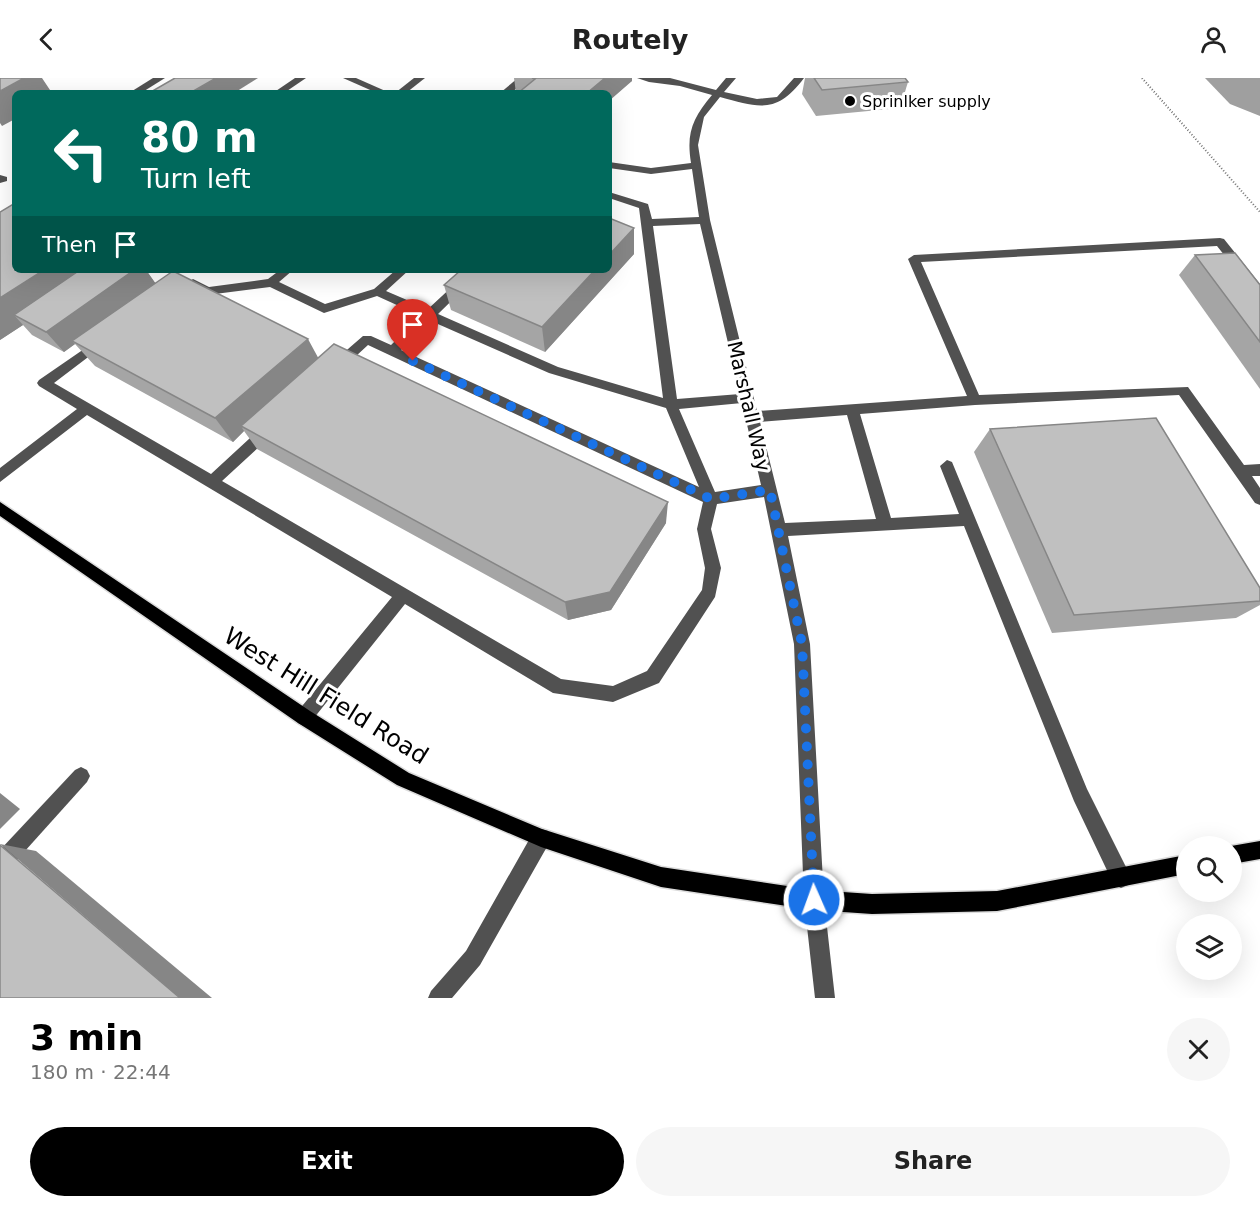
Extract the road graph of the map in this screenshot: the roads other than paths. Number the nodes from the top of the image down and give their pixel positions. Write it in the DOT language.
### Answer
graph roads {
  1 [pos="160,78"];
  2 [pos="301,78"];
  3 [pos="348,78"];
  4 [pos="420,78"];
  5 [pos="524,78"];
  6 [pos="642,78"];
  7 [pos="731,78"];
  8 [pos="799,78"];
  9 [pos="669,80"];
  10 [pos="370,87"];
  11 [pos="139,90"];
  12 [pos="283,90"];
  13 [pos="366,90"];
  14 [pos="378,90"];
  15 [pos="404,90"];
  16 [pos="509,90"];
  17 [pos="716,93"];
  18 [pos="612,165"];
  19 [pos="695,166"];
  20 [pos="612,196"];
  21 [pos="705,220"];
  22 [pos="647,223"];
  23 [pos="284,273"];
  24 [pos="400,273"];
  25 [pos="474,273"];
  26 [pos="271,283"];
  27 [pos="175,286"];
  28 [pos="378,292"];
  29 [pos="1260,292"];
  30 [pos="429,315"];
  31 [pos="110,335"];
  32 [pos="392,351"];
  33 [pos="324,379"];
  34 [pos="747,398"];
  35 [pos="975,400"];
  36 [pos="671,405"];
  37 [pos="87,408"];
  38 [pos="852,409"];
  39 [pos="752,417"];
  40 [pos="281,419"];
  41 [pos="947,466"];
  42 [pos="1260,470"];
  43 [pos="1241,471"];
  44 [pos="0,476"];
  45 [pos="212,482"];
  46 [pos="770,490"];
  47 [pos="711,499"];
  48 [pos="1260,499"];
  49 [pos="0,508"];
  50 [pos="968,519"];
  51 [pos="886,526"];
  52 [pos="779,530"];
  53 [pos="403,595"];
  54 [pos="304,717"];
  55 [pos="81,776"];
  56 [pos="541,838"];
  57 [pos="1260,849"];
  58 [pos="1242,853"];
  59 [pos="0,864"];
  60 [pos="1176,867"];
  61 [pos="1121,878"];
  62 [pos="814,900"];
  63 [pos="438,998"];
  64 [pos="825,998"];
  1 -- 11 [label="street"];
  2 -- 12 [label="street"];
  3 -- 10 [label="street"];
  4 -- 15 [label="street"];
  5 -- 16 [label="street"];
  6 -- 9 [label="street"];
  7 -- 17 [label="street, Marshall Way"];
  8 -- 17 [label="street"];
  9 -- 17 [label="street"];
  10 -- 13 [label="street"];
  10 -- 14 [label="street"];
  17 -- 19 [label="street, Marshall Way"];
  18 -- 19 [label="street"];
  19 -- 21 [label="street, Marshall Way"];
  20 -- 22 [label="street"];
  21 -- 22 [label="street"];
  21 -- 34 [label="street, Marshall Way"];
  22 -- 36 [label="street"];
  23 -- 26 [label="street"];
  24 -- 28 [label="street"];
  25 -- 30 [label="street"];
  26 -- 27 [label="street"];
  26 -- 28 [label="street"];
  28 -- 30 [label="street"];
  29 -- 35 [label="street"];
  30 -- 32 [label="street"];
  30 -- 36 [label="street"];
  31 -- 37 [label="street"];
  32 -- 33 [label="street"];
  32 -- 47 [label="street"];
  34 -- 36 [label="street"];
  34 -- 39 [label="street, Marshall Way"];
  35 -- 38 [label="street"];
  35 -- 43 [label="street"];
  36 -- 47 [label="street"];
  37 -- 44 [label="street"];
  37 -- 45 [label="street"];
  38 -- 39 [label="street"];
  38 -- 51 [label="street"];
  39 -- 46 [label="street, Marshall Way"];
  40 -- 45 [label="street"];
  41 -- 50 [label="street"];
  42 -- 43 [label="street"];
  43 -- 48 [label="street"];
  45 -- 53 [label="street"];
  46 -- 47 [label="street"];
  46 -- 52 [label="street, Marshall Way"];
  47 -- 53 [label="street"];
  49 -- 54 [label="main road, West Hill Field Road"];
  50 -- 51 [label="street"];
  50 -- 61 [label="street"];
  51 -- 52 [label="street"];
  52 -- 62 [label="street, Marshall Way"];
  53 -- 54 [label="street"];
  54 -- 56 [label="main road, West Hill Field Road"];
  55 -- 59 [label="street"];
  56 -- 62 [label="main road, West Hill Field Road"];
  56 -- 63 [label="street"];
  57 -- 58 [label="main road"];
  60 -- 61 [label="main road, West Hill Field Road"];
  61 -- 62 [label="main road, West Hill Field Road"];
  62 -- 64 [label="street, Marshall Way"];
}
